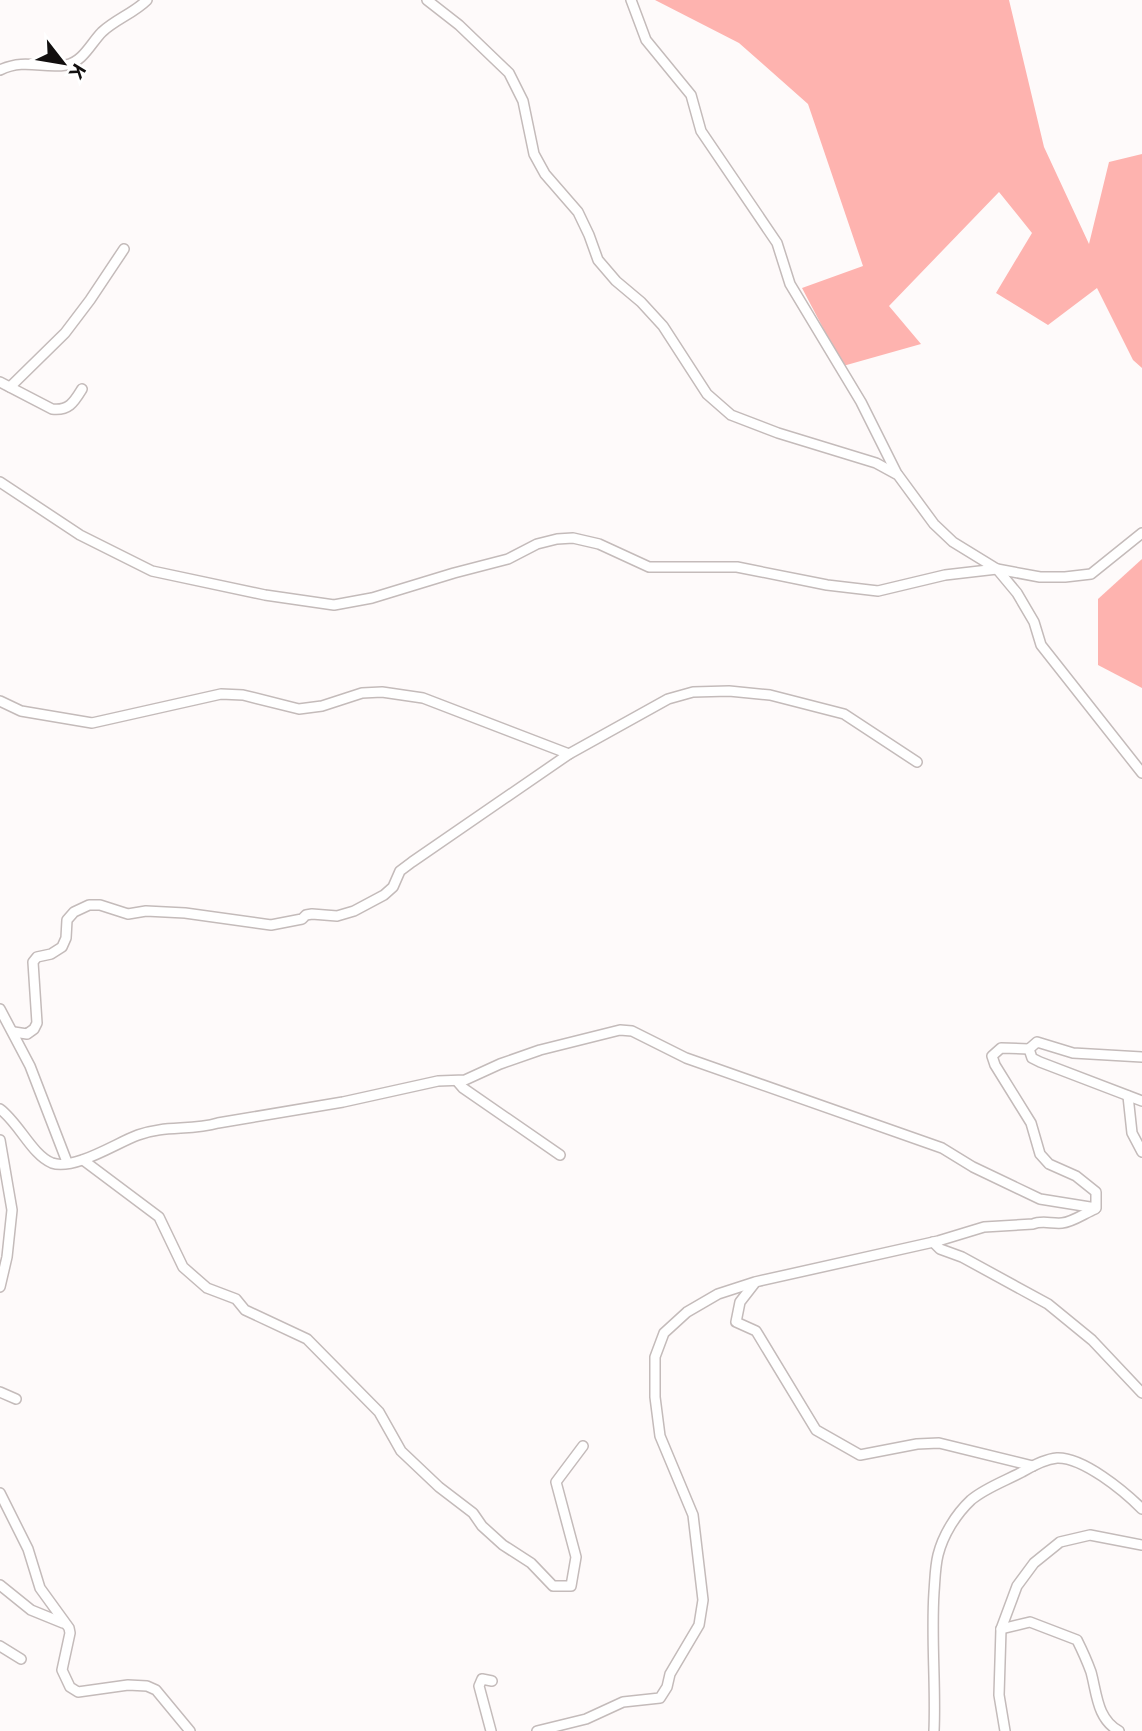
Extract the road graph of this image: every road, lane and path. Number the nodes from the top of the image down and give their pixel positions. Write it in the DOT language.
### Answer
graph roads {
  1 [pos="147,0"];
  2 [pos="427,0"];
  3 [pos="631,0"];
  4 [pos="0,70"];
  5 [pos="124,248"];
  6 [pos="0,382"];
  7 [pos="9,387"];
  8 [pos="82,388"];
  9 [pos="898,475"];
  10 [pos="0,482"];
  11 [pos="1142,533"];
  12 [pos="997,569"];
  13 [pos="0,701"];
  14 [pos="569,754"];
  15 [pos="917,762"];
  16 [pos="1142,773"];
  17 [pos="0,1009"];
  18 [pos="14,1032"];
  19 [pos="1029,1049"];
  20 [pos="1142,1058"];
  21 [pos="457,1082"];
  22 [pos="1128,1096"];
  23 [pos="1142,1101"];
  24 [pos="0,1110"];
  25 [pos="0,1140"];
  26 [pos="1142,1152"];
  27 [pos="561,1155"];
  28 [pos="83,1160"];
  29 [pos="67,1162"];
  30 [pos="1096,1208"];
  31 [pos="933,1242"];
  32 [pos="755,1282"];
  33 [pos="0,1287"];
  34 [pos="0,1392"];
  35 [pos="1142,1393"];
  36 [pos="16,1399"];
  37 [pos="583,1446"];
  38 [pos="1033,1466"];
  39 [pos="1,1498"];
  40 [pos="1142,1509"];
  41 [pos="1142,1545"];
  42 [pos="0,1585"];
  43 [pos="64,1624"];
  44 [pos="1001,1629"];
  45 [pos="0,1646"];
  46 [pos="21,1659"];
  47 [pos="492,1681"];
  48 [pos="190,1731"];
  49 [pos="491,1731"];
  50 [pos="537,1731"];
  51 [pos="934,1731"];
  52 [pos="1004,1731"];
  53 [pos="1119,1731"];
  1 -- 4 [label="street"];
  2 -- 9 [label="street"];
  3 -- 9 [label="street"];
  5 -- 7 [label="street"];
  6 -- 7 [label="street"];
  7 -- 8 [label="street"];
  9 -- 12 [label="street"];
  10 -- 12 [label="street"];
  11 -- 12 [label="street"];
  12 -- 16 [label="street"];
  13 -- 14 [label="street"];
  14 -- 15 [label="street"];
  14 -- 18 [label="street"];
  17 -- 18 [label="street"];
  18 -- 29 [label="street"];
  19 -- 20 [label="street"];
  19 -- 22 [label="street"];
  19 -- 30 [label="street"];
  21 -- 27 [label="street"];
  21 -- 28 [label="street"];
  21 -- 30 [label="street"];
  22 -- 23 [label="street"];
  22 -- 26 [label="street"];
  24 -- 29 [label="street"];
  25 -- 33 [label="street"];
  28 -- 29 [label="street"];
  28 -- 37 [label="street"];
  30 -- 31 [label="street"];
  31 -- 32 [label="street"];
  31 -- 35 [label="street"];
  32 -- 38 [label="street"];
  32 -- 50 [label="street"];
  34 -- 36 [label="street"];
  38 -- 40 [label="street"];
  38 -- 51 [label="street"];
  39 -- 43 [label="street"];
  41 -- 44 [label="street"];
  42 -- 43 [label="street"];
  43 -- 48 [label="street"];
  44 -- 52 [label="street"];
  44 -- 53 [label="street"];
  45 -- 46 [label="street"];
  47 -- 49 [label="street"];
}
